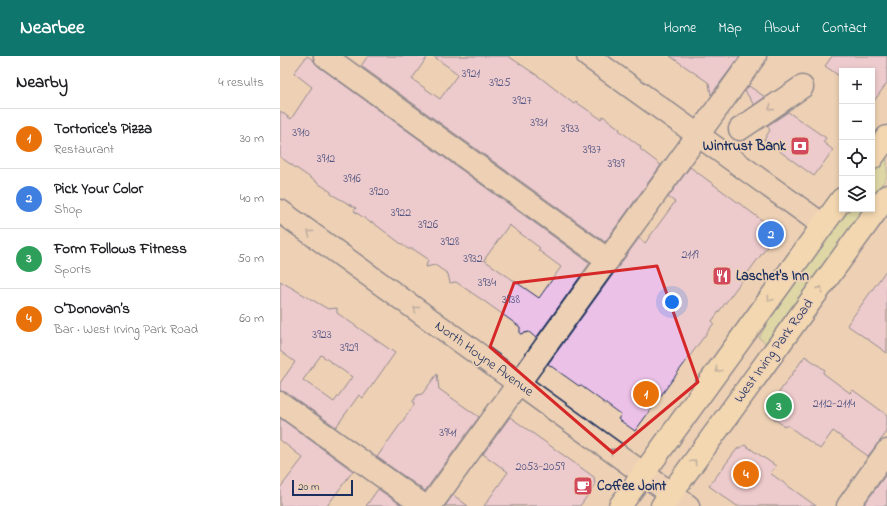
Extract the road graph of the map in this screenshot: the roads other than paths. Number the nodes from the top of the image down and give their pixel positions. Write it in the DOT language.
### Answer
graph roads {
  1 [pos="325,56"];
  2 [pos="588,56"];
  3 [pos="755,56"];
  4 [pos="802,88"];
  5 [pos="740,129"];
  6 [pos="698,136"];
  7 [pos="887,137"];
  8 [pos="875,154"];
  9 [pos="887,196"];
  10 [pos="839,203"];
  11 [pos="280,211"];
  12 [pos="823,226"];
  13 [pos="608,260"];
  14 [pos="518,383"];
  15 [pos="280,403"];
  16 [pos="887,451"];
  17 [pos="644,474"];
  18 [pos="666,500"];
  19 [pos="424,506"];
  20 [pos="430,506"];
  21 [pos="620,506"];
  22 [pos="688,506"];
  23 [pos="848,506"];
  1 -- 13 [label="street"];
  2 -- 6 [label="street"];
  3 -- 6 [label="street"];
  4 -- 5 [label="street, one-way"];
  6 -- 12 [label="street"];
  6 -- 13 [label="street"];
  7 -- 8 [label="main road"];
  18 -- 9 [label="main road, West Irving Park Road, one-way"];
  10 -- 12 [label="main road"];
  14 -- 11 [label="street, North Hoyne Avenue, one-way"];
  12 -- 17 [label="main road, one-way"];
  13 -- 14 [label="street"];
  17 -- 14 [label="street, North Hoyne Avenue, one-way"];
  14 -- 20 [label="street"];
  15 -- 19 [label="street"];
  16 -- 23 [label="street"];
  17 -- 18 [label="street, North Hoyne Avenue"];
  17 -- 21 [label="main road"];
  18 -- 22 [label="street, North Hoyne Avenue"];
}
